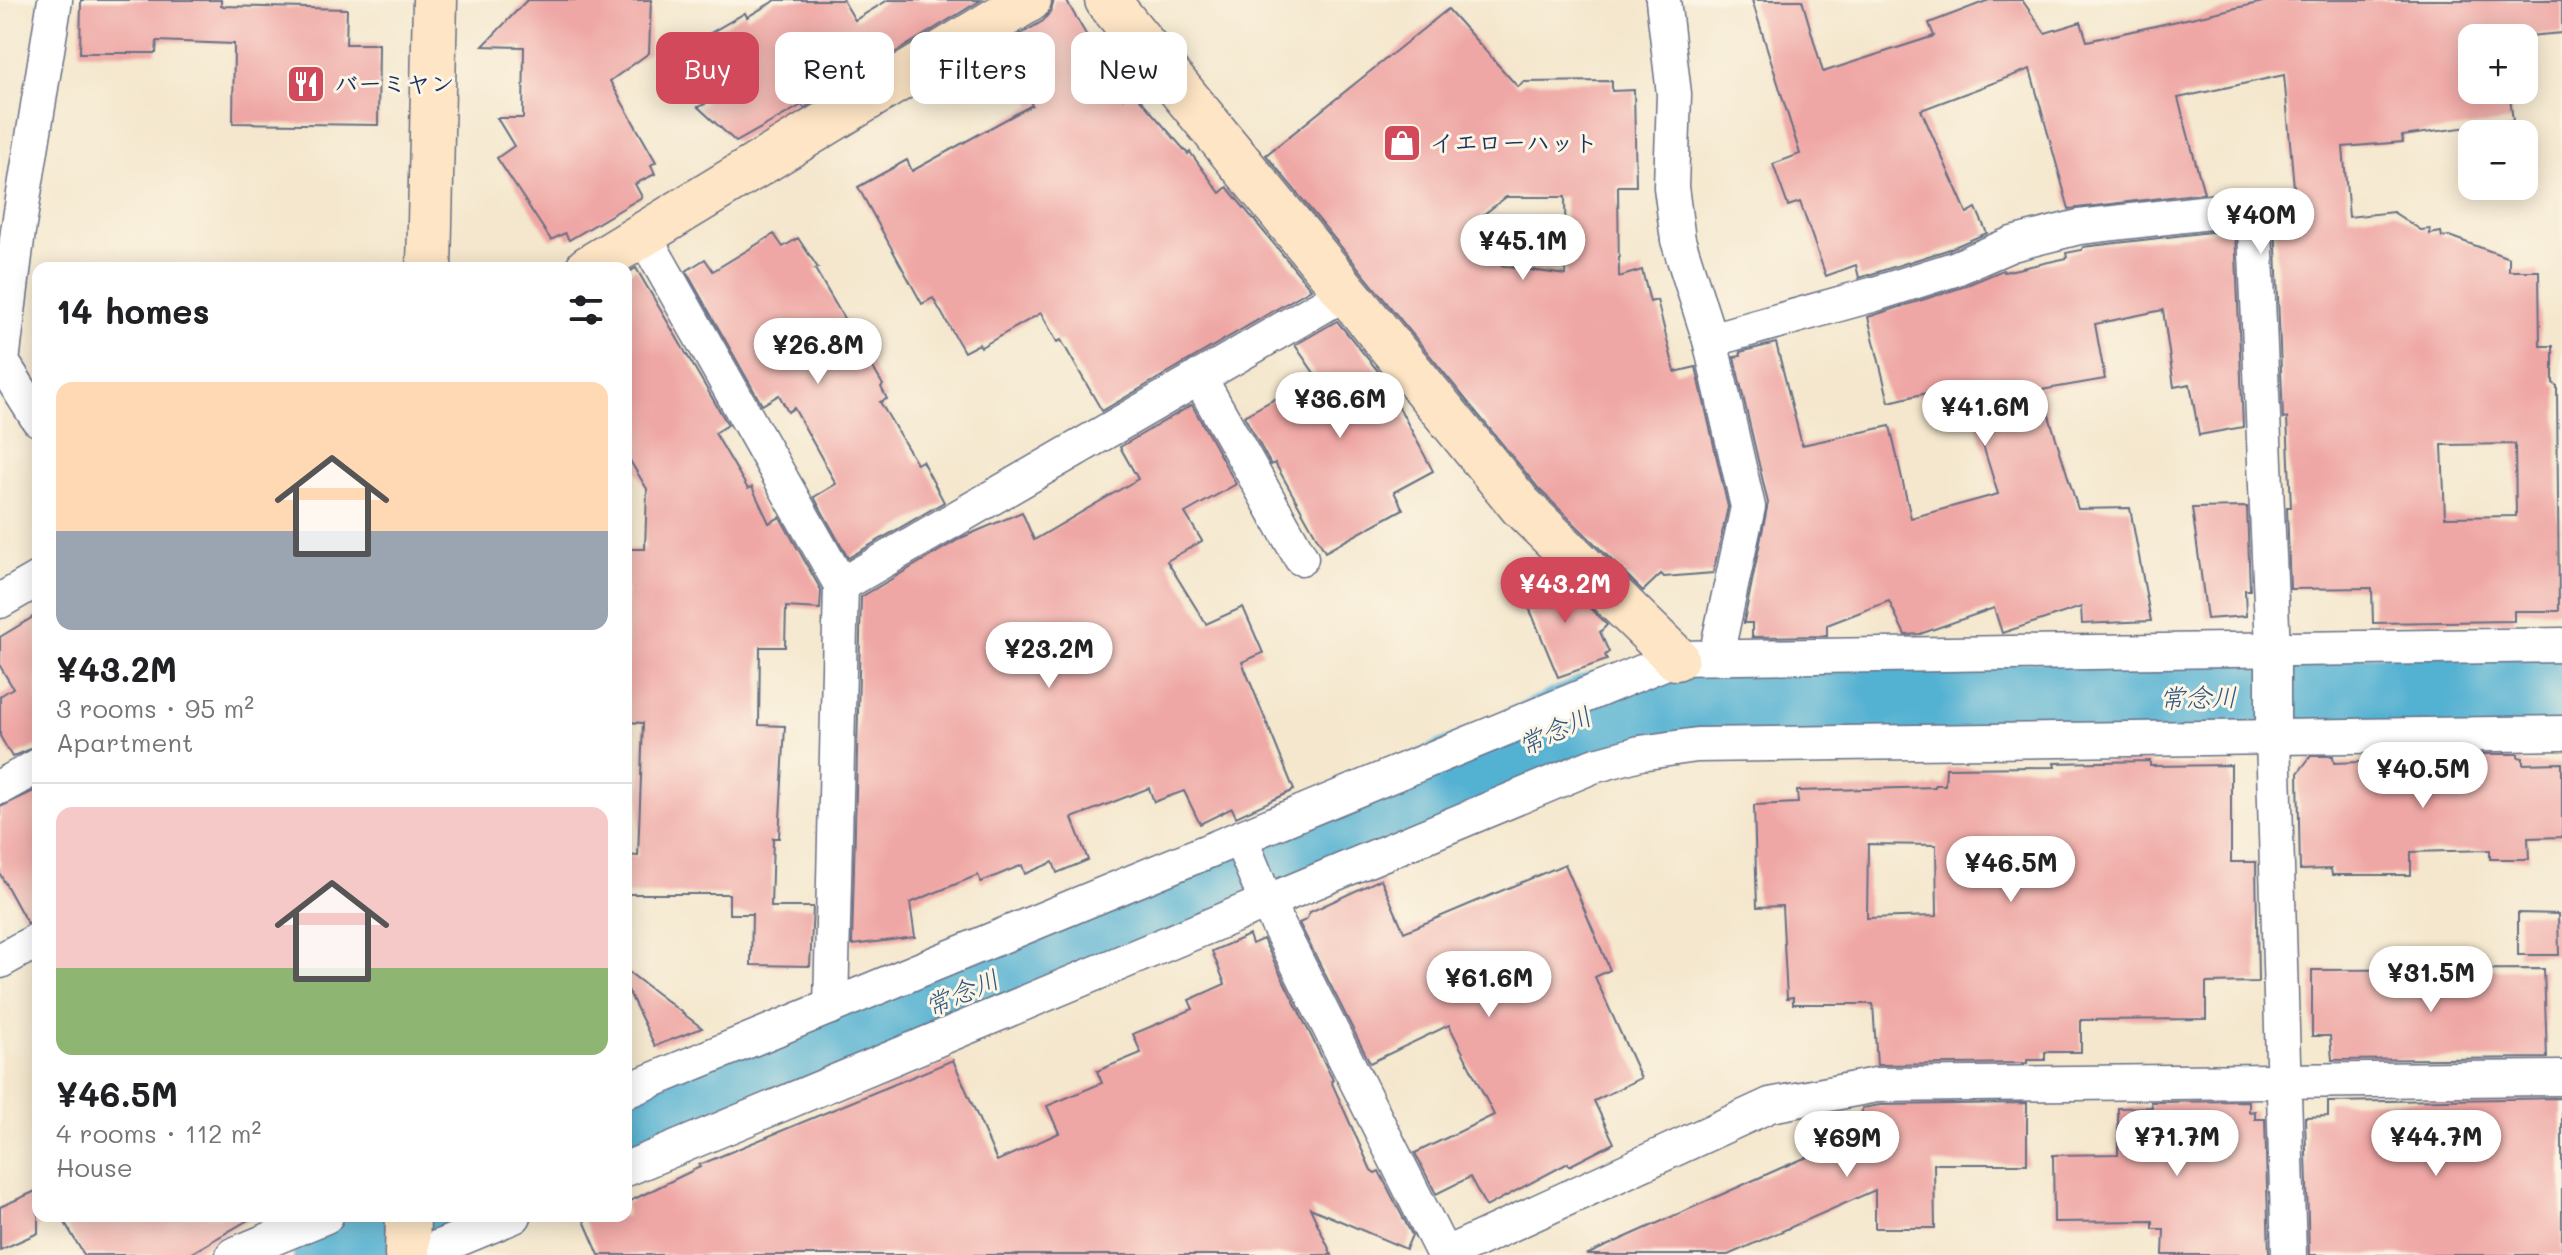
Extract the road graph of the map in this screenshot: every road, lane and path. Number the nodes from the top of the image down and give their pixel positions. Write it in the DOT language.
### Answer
graph roads {
  1 [pos="55,0"];
  2 [pos="435,0"];
  3 [pos="1029,0"];
  4 [pos="1107,0"];
  5 [pos="1663,0"];
  6 [pos="9,230"];
  7 [pos="644,236"];
  8 [pos="429,262"];
  9 [pos="598,262"];
  10 [pos="1345,293"];
  11 [pos="1710,340"];
  12 [pos="1199,377"];
  13 [pos="32,410"];
  14 [pos="1301,558"];
  15 [pos="32,582"];
  16 [pos="841,585"];
  17 [pos="0,601"];
  18 [pos="2562,645"];
  19 [pos="2273,649"];
  20 [pos="1696,657"];
  21 [pos="2562,733"];
  22 [pos="2273,737"];
  23 [pos="32,769"];
  24 [pos="0,787"];
  25 [pos="1240,838"];
  26 [pos="1266,901"];
  27 [pos="32,943"];
  28 [pos="0,961"];
  29 [pos="831,1007"];
  30 [pos="2562,1078"];
  31 [pos="2283,1080"];
  32 [pos="632,1089"];
  33 [pos="632,1166"];
  34 [pos="312,1222"];
  35 [pos="408,1222"];
  36 [pos="500,1222"];
  37 [pos="233,1255"];
  38 [pos="407,1255"];
  39 [pos="420,1255"];
  40 [pos="1444,1255"];
  41 [pos="2289,1255"];
  1 -- 6 [label="street"];
  2 -- 8 [label="street"];
  3 -- 7 [label="street"];
  4 -- 10 [label="street"];
  5 -- 11 [label="street"];
  6 -- 13 [label="street"];
  7 -- 9 [label="street"];
  7 -- 16 [label="street"];
  10 -- 12 [label="street"];
  10 -- 20 [label="street"];
  11 -- 19 [label="street"];
  11 -- 20 [label="street"];
  12 -- 14 [label="street"];
  12 -- 16 [label="street"];
  15 -- 17 [label="street"];
  16 -- 29 [label="street"];
  18 -- 19 [label="street"];
  19 -- 20 [label="street"];
  19 -- 22 [label="street"];
  20 -- 25 [label="street"];
  21 -- 22 [label="street"];
  22 -- 26 [label="street"];
  22 -- 31 [label="street"];
  23 -- 24 [label="street"];
  25 -- 26 [label="street"];
  25 -- 29 [label="street"];
  26 -- 33 [label="street"];
  26 -- 40 [label="street"];
  27 -- 28 [label="street"];
  29 -- 32 [label="street"];
  30 -- 31 [label="street"];
  31 -- 40 [label="street"];
  31 -- 41 [label="street"];
  34 -- 37 [label="street"];
  35 -- 38 [label="street"];
  36 -- 39 [label="street"];
}
